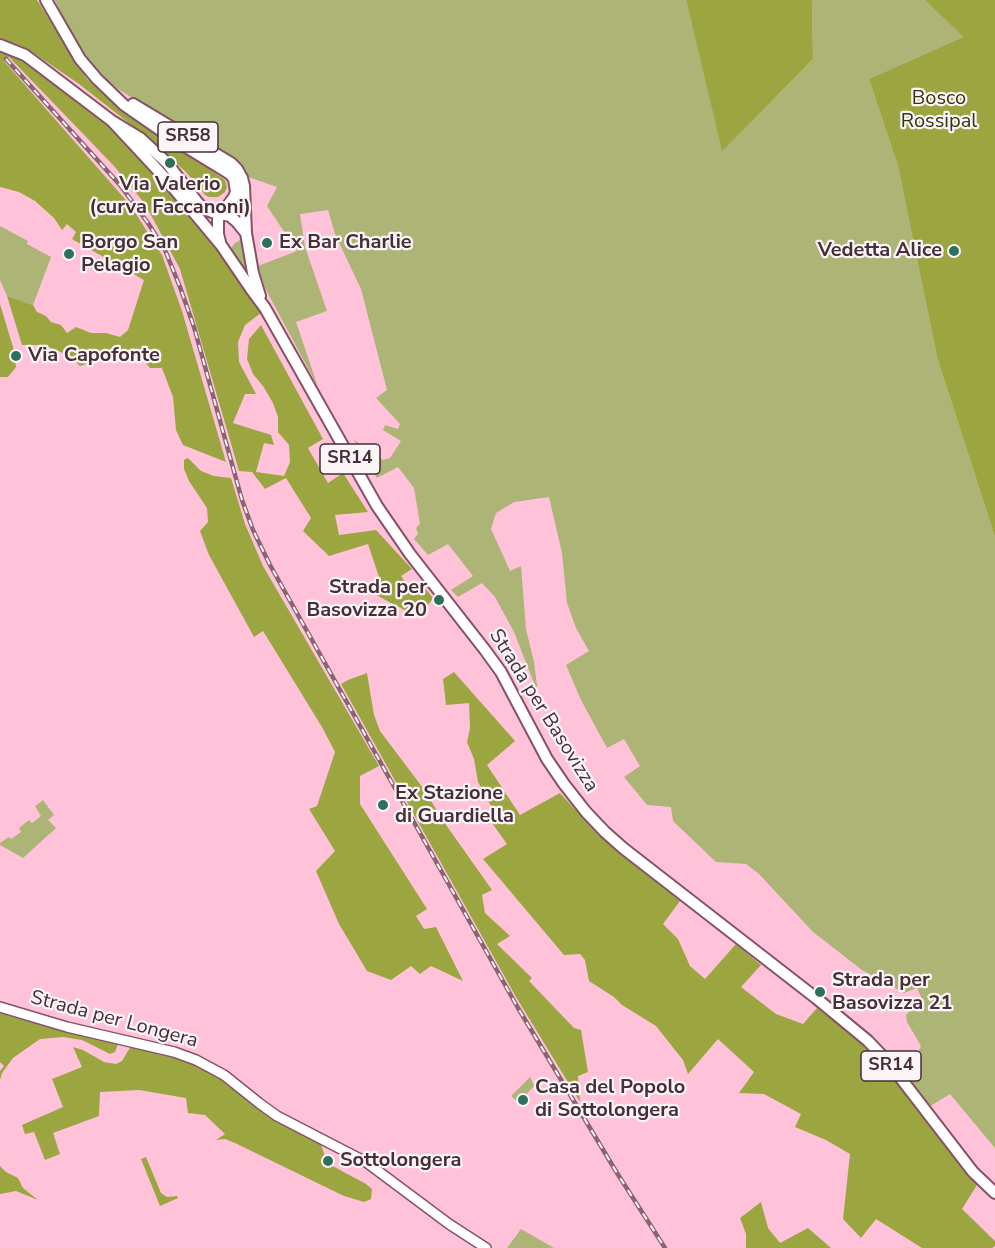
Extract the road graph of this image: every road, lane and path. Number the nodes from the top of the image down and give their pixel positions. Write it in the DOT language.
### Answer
graph roads {
  1 [pos="46,0"];
  2 [pos="0,45"];
  3 [pos="112,121"];
  4 [pos="183,183"];
  5 [pos="239,192"];
  6 [pos="191,210"];
  7 [pos="222,214"];
  8 [pos="246,233"];
  9 [pos="221,245"];
  10 [pos="265,308"];
  11 [pos="0,1007"];
  12 [pos="995,1193"];
  13 [pos="486,1248"];
  1 -- 5 [label="main road, SR58"];
  2 -- 3 [label="main road"];
  3 -- 4 [label="main road"];
  3 -- 6 [label="main road, Strada per Basovizza"];
  4 -- 5 [label="main road"];
  4 -- 7 [label="main road"];
  5 -- 7 [label="main road"];
  5 -- 8 [label="main road, Strada per Basovizza"];
  6 -- 7 [label="main road"];
  6 -- 9 [label="main road, Strada per Basovizza"];
  7 -- 8 [label="main road"];
  7 -- 9 [label="main road"];
  8 -- 10 [label="main road, Strada per Basovizza / SR14"];
  9 -- 10 [label="main road, Strada per Basovizza / SR14"];
  10 -- 12 [label="main road, Strada per Basovizza / SR14"];
  11 -- 13 [label="street, Strada per Longera"];
}
